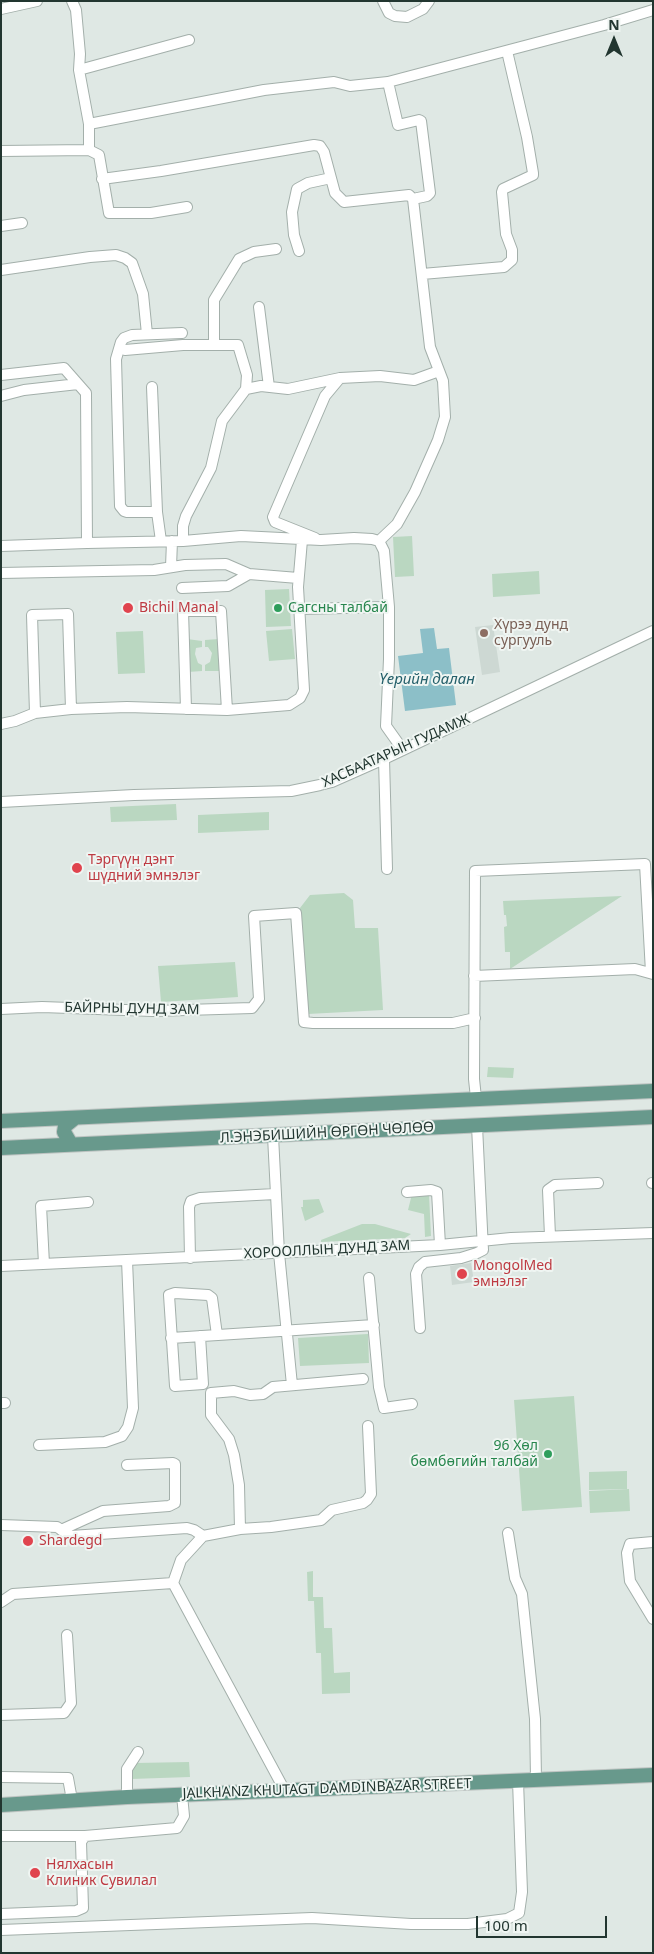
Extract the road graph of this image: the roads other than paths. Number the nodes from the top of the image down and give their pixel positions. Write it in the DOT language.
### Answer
graph roads {
  1 [pos="37,1"];
  2 [pos="72,1"];
  3 [pos="383,1"];
  4 [pos="429,1"];
  5 [pos="1,9"];
  6 [pos="653,10"];
  7 [pos="189,40"];
  8 [pos="507,51"];
  9 [pos="79,70"];
  10 [pos="388,82"];
  11 [pos="89,124"];
  12 [pos="89,150"];
  13 [pos="1,151"];
  14 [pos="102,178"];
  15 [pos="331,178"];
  16 [pos="413,198"];
  17 [pos="187,207"];
  18 [pos="22,223"];
  19 [pos="1,226"];
  20 [pos="276,249"];
  21 [pos="299,251"];
  22 [pos="1,270"];
  23 [pos="422,274"];
  24 [pos="259,307"];
  25 [pos="182,333"];
  26 [pos="147,334"];
  27 [pos="214,345"];
  28 [pos="125,350"];
  29 [pos="439,371"];
  30 [pos="1,375"];
  31 [pos="340,378"];
  32 [pos="78,384"];
  33 [pos="268,387"];
  34 [pos="152,388"];
  35 [pos="246,389"];
  36 [pos="1,396"];
  37 [pos="157,512"];
  38 [pos="302,540"];
  39 [pos="321,540"];
  40 [pos="166,541"];
  41 [pos="183,541"];
  42 [pos="379,541"];
  43 [pos="87,543"];
  44 [pos="1,546"];
  45 [pos="171,567"];
  46 [pos="1,573"];
  47 [pos="249,574"];
  48 [pos="298,578"];
  49 [pos="182,588"];
  50 [pos="389,607"];
  51 [pos="299,609"];
  52 [pos="653,631"];
  53 [pos="71,709"];
  54 [pos="186,709"];
  55 [pos="227,710"];
  56 [pos="35,713"];
  57 [pos="1,724"];
  58 [pos="403,750"];
  59 [pos="384,759"];
  60 [pos="1,802"];
  61 [pos="388,869"];
  62 [pos="652,973"];
  63 [pos="474,976"];
  64 [pos="1,1009"];
  65 [pos="475,1018"];
  66 [pos="653,1090"];
  67 [pos="476,1098"];
  68 [pos="653,1117"];
  69 [pos="75,1118"];
  70 [pos="1,1121"];
  71 [pos="477,1126"];
  72 [pos="273,1136"];
  73 [pos="71,1144"];
  74 [pos="1,1148"];
  75 [pos="598,1183"];
  76 [pos="407,1192"];
  77 [pos="275,1194"];
  78 [pos="88,1202"];
  79 [pos="653,1232"];
  80 [pos="550,1236"];
  81 [pos="483,1241"];
  82 [pos="440,1245"];
  83 [pos="279,1253"];
  84 [pos="190,1258"];
  85 [pos="127,1260"];
  86 [pos="44,1264"];
  87 [pos="1,1266"];
  88 [pos="370,1278"];
  89 [pos="374,1325"];
  90 [pos="420,1328"];
  91 [pos="287,1330"];
  92 [pos="217,1335"];
  93 [pos="200,1336"];
  94 [pos="171,1338"];
  95 [pos="363,1379"];
  96 [pos="292,1385"];
  97 [pos="412,1404"];
  98 [pos="368,1426"];
  99 [pos="39,1445"];
  100 [pos="127,1465"];
  101 [pos="1,1525"];
  102 [pos="240,1529"];
  103 [pos="61,1530"];
  104 [pos="508,1533"];
  105 [pos="203,1536"];
  106 [pos="653,1542"];
  107 [pos="173,1583"];
  108 [pos="1,1602"];
  109 [pos="653,1619"];
  110 [pos="66,1635"];
  111 [pos="1,1715"];
  112 [pos="138,1752"];
  113 [pos="653,1775"];
  114 [pos="1,1777"];
  115 [pos="536,1780"];
  116 [pos="518,1781"];
  117 [pos="285,1791"];
  118 [pos="182,1795"];
  119 [pos="128,1797"];
  120 [pos="72,1800"];
  121 [pos="1,1805"];
  122 [pos="1,1836"];
  123 [pos="85,1836"];
  124 [pos="1,1914"];
  125 [pos="1,1930"];
  1 -- 5 [label="street"];
  2 -- 9 [label="street"];
  3 -- 4 [label="street"];
  6 -- 8 [label="street"];
  7 -- 9 [label="street"];
  8 -- 10 [label="street"];
  8 -- 23 [label="street"];
  9 -- 11 [label="street"];
  10 -- 11 [label="street"];
  10 -- 16 [label="street"];
  11 -- 12 [label="street"];
  12 -- 13 [label="street"];
  12 -- 14 [label="street"];
  14 -- 15 [label="street"];
  14 -- 17 [label="street"];
  15 -- 16 [label="street"];
  15 -- 21 [label="street"];
  16 -- 23 [label="street"];
  18 -- 19 [label="street"];
  20 -- 27 [label="street"];
  22 -- 26 [label="street"];
  23 -- 29 [label="street"];
  24 -- 33 [label="street"];
  25 -- 26 [label="street"];
  26 -- 37 [label="street"];
  27 -- 28 [label="street"];
  27 -- 35 [label="street"];
  29 -- 31 [label="street"];
  29 -- 42 [label="street"];
  30 -- 32 [label="street"];
  31 -- 33 [label="street"];
  31 -- 39 [label="street"];
  32 -- 36 [label="street"];
  32 -- 43 [label="street"];
  33 -- 35 [label="street"];
  34 -- 37 [label="street"];
  35 -- 41 [label="street"];
  37 -- 40 [label="street"];
  38 -- 39 [label="street"];
  38 -- 41 [label="street"];
  38 -- 48 [label="street"];
  39 -- 42 [label="street"];
  40 -- 41 [label="street"];
  40 -- 43 [label="street"];
  40 -- 45 [label="street"];
  42 -- 50 [label="street"];
  43 -- 44 [label="street"];
  45 -- 46 [label="street"];
  45 -- 47 [label="street"];
  47 -- 48 [label="street"];
  47 -- 49 [label="street"];
  48 -- 51 [label="street"];
  50 -- 51 [label="street"];
  50 -- 58 [label="street"];
  51 -- 55 [label="street"];
  52 -- 58 [label="street, ХАСБААТАРЫН ГУДАМЖ"];
  53 -- 54 [label="street"];
  53 -- 56 [label="street"];
  53 -- 56 [label="street"];
  54 -- 55 [label="street"];
  54 -- 55 [label="street"];
  56 -- 57 [label="street"];
  58 -- 59 [label="street, ХАСБААТАРЫН ГУДАМЖ"];
  59 -- 60 [label="street, ХАСБААТАРЫН ГУДАМЖ"];
  59 -- 61 [label="street"];
  62 -- 63 [label="street"];
  62 -- 63 [label="street"];
  63 -- 65 [label="street"];
  64 -- 65 [label="street, БАЙРНЫ ДУНД ЗАМ"];
  65 -- 67 [label="street"];
  66 -- 67 [label="main road, Л.ЭНЭБИШИЙН ӨРГӨН ЧӨЛӨӨ"];
  67 -- 69 [label="main road, Л.ЭНЭБИШИЙН ӨРГӨН ЧӨЛӨӨ"];
  68 -- 71 [label="main road, Л.ЭНЭБИШИЙН ӨРГӨН ЧӨЛӨӨ"];
  69 -- 70 [label="main road, Л.ЭНЭБИШИЙН ӨРГӨН ЧӨЛӨӨ"];
  69 -- 73 [label="main road"];
  71 -- 72 [label="main road, Л.ЭНЭБИШИЙН ӨРГӨН ЧӨЛӨӨ"];
  71 -- 81 [label="street"];
  72 -- 73 [label="main road, Л.ЭНЭБИШИЙН ӨРГӨН ЧӨЛӨӨ"];
  72 -- 77 [label="street"];
  73 -- 74 [label="main road, Л.ЭНЭБИШИЙН ӨРГӨН ЧӨЛӨӨ"];
  75 -- 80 [label="street"];
  76 -- 82 [label="street"];
  77 -- 83 [label="street"];
  77 -- 84 [label="street"];
  78 -- 86 [label="street"];
  79 -- 80 [label="street, ХОРООЛЛЫН ДУНД ЗАМ"];
  80 -- 81 [label="street, ХОРООЛЛЫН ДУНД ЗАМ"];
  81 -- 82 [label="street, ХОРООЛЛЫН ДУНД ЗАМ"];
  81 -- 90 [label="street"];
  82 -- 83 [label="street, ХОРООЛЛЫН ДУНД ЗАМ"];
  83 -- 84 [label="street, ХОРООЛЛЫН ДУНД ЗАМ"];
  83 -- 91 [label="street"];
  84 -- 85 [label="street, ХОРООЛЛЫН ДУНД ЗАМ"];
  85 -- 86 [label="street, ХОРООЛЛЫН ДУНД ЗАМ"];
  85 -- 99 [label="street"];
  86 -- 87 [label="street, ХОРООЛЛЫН ДУНД ЗАМ"];
  88 -- 89 [label="street"];
  89 -- 91 [label="street"];
  89 -- 97 [label="street"];
  91 -- 92 [label="street"];
  91 -- 96 [label="street"];
  92 -- 93 [label="street"];
  92 -- 94 [label="street"];
  93 -- 94 [label="street"];
  93 -- 94 [label="street"];
  95 -- 96 [label="street"];
  96 -- 102 [label="street"];
  98 -- 102 [label="street"];
  100 -- 103 [label="street"];
  101 -- 103 [label="street"];
  102 -- 105 [label="street"];
  103 -- 105 [label="street"];
  104 -- 115 [label="street"];
  105 -- 107 [label="street"];
  106 -- 109 [label="street"];
  107 -- 108 [label="street"];
  107 -- 117 [label="street"];
  110 -- 111 [label="street"];
  112 -- 119 [label="street"];
  113 -- 115 [label="main road, JALKHANZ KHUTAGT DAMDINBAZAR STREET"];
  114 -- 120 [label="street"];
  115 -- 116 [label="main road, JALKHANZ KHUTAGT DAMDINBAZAR STREET"];
  116 -- 117 [label="main road, JALKHANZ KHUTAGT DAMDINBAZAR STREET"];
  116 -- 125 [label="street"];
  117 -- 118 [label="main road, JALKHANZ KHUTAGT DAMDINBAZAR STREET"];
  118 -- 119 [label="main road, JALKHANZ KHUTAGT DAMDINBAZAR STREET"];
  118 -- 123 [label="street"];
  119 -- 120 [label="main road, JALKHANZ KHUTAGT DAMDINBAZAR STREET"];
  120 -- 121 [label="main road, JALKHANZ KHUTAGT DAMDINBAZAR STREET"];
  122 -- 123 [label="street"];
  123 -- 124 [label="street"];
}
